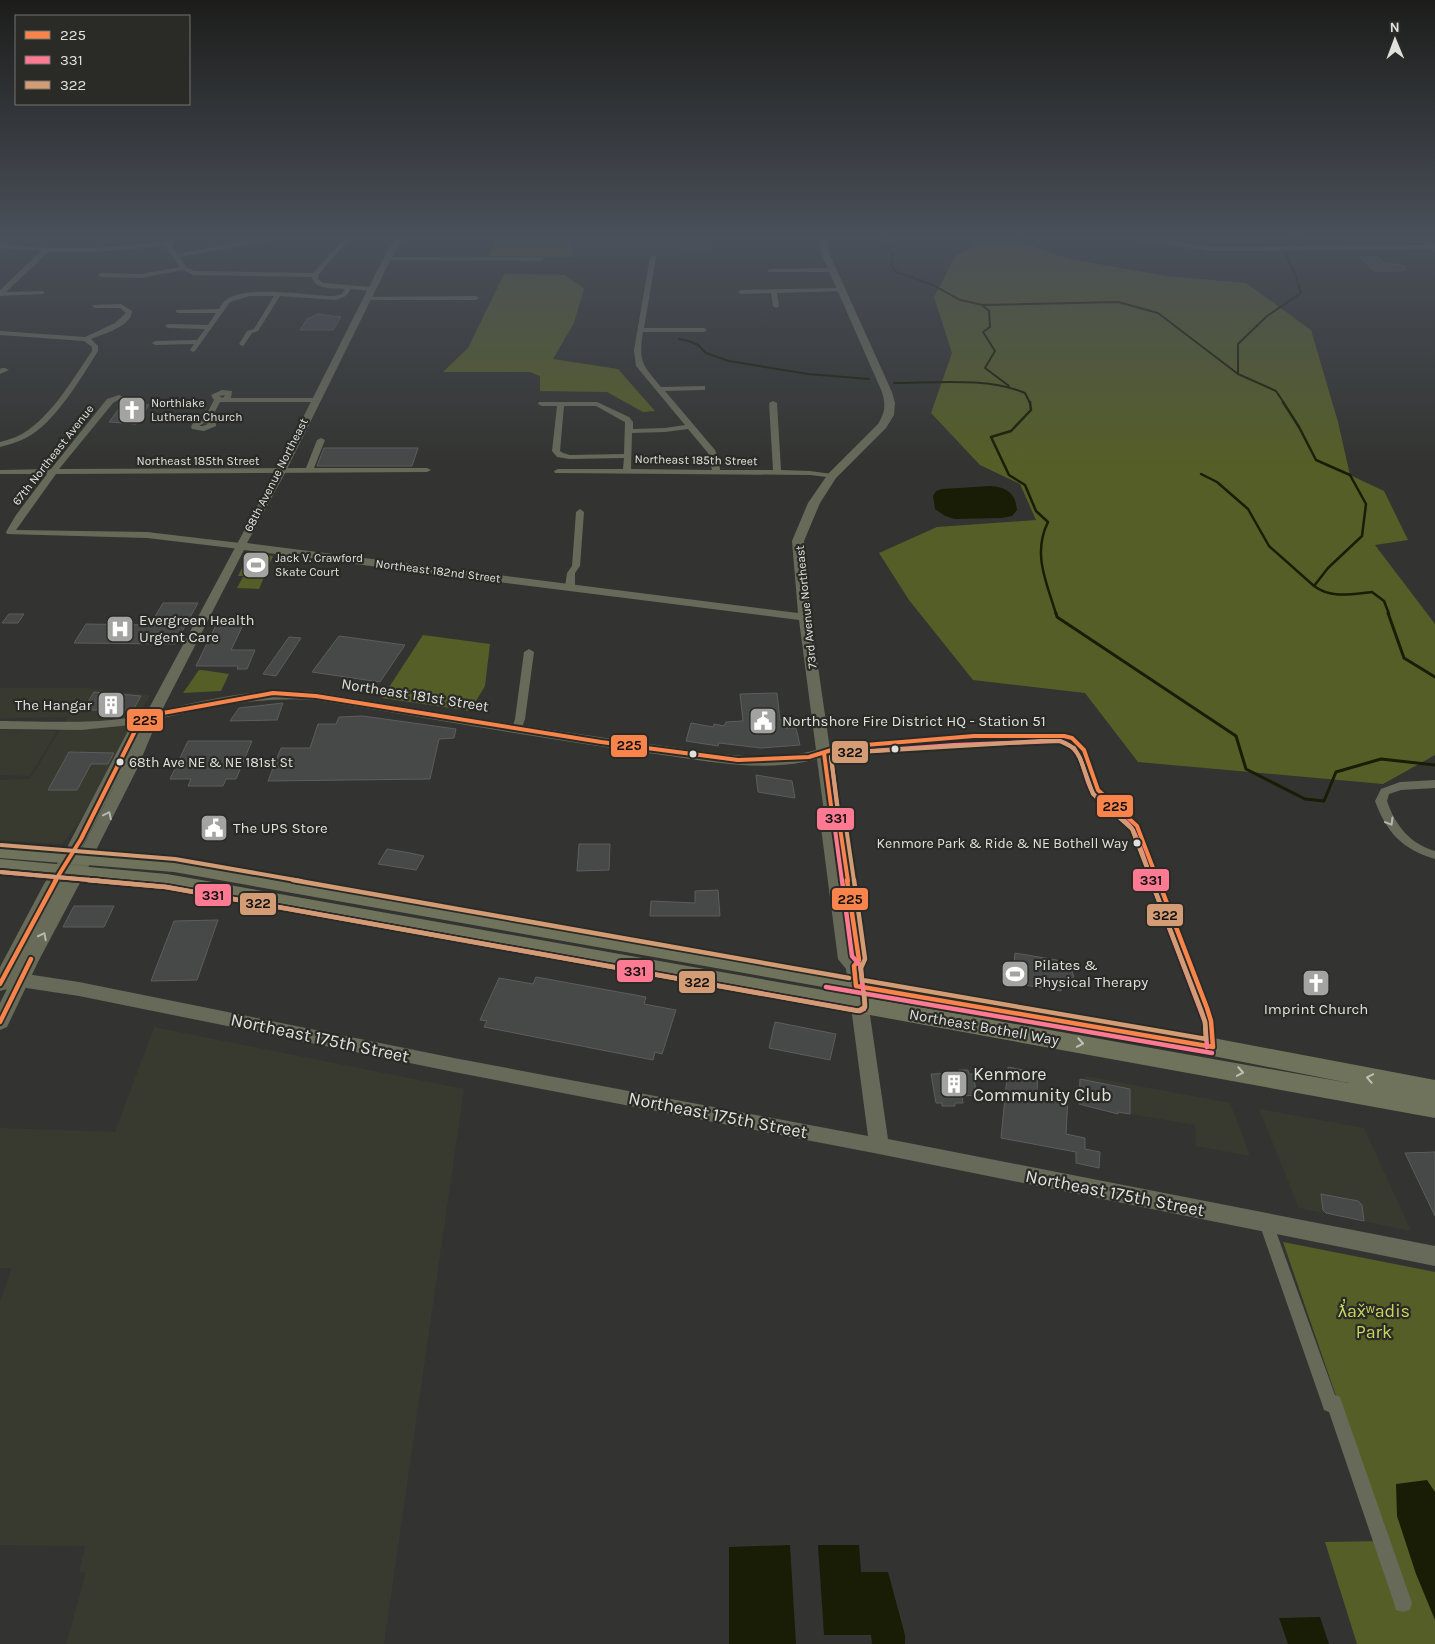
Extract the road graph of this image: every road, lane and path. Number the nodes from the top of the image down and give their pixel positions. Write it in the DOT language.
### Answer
graph roads {
  1 [pos="221,311"];
  2 [pos="130,312"];
  3 [pos="267,312"];
  4 [pos="360,312"];
  5 [pos="644,312"];
  6 [pos="851,312"];
  7 [pos="168,326"];
  8 [pos="210,327"];
  9 [pos="641,330"];
  10 [pos="704,330"];
  11 [pos="0,333"];
  12 [pos="86,339"];
  13 [pos="199,342"];
  14 [pos="155,343"];
  15 [pos="242,344"];
  16 [pos="193,350"];
  17 [pos="702,388"];
  18 [pos="660,389"];
  19 [pos="119,397"];
  20 [pos="315,400"];
  21 [pos="773,403"];
  22 [pos="542,404"];
  23 [pos="561,404"];
  24 [pos="206,421"];
  25 [pos="690,424"];
  26 [pos="629,430"];
  27 [pos="321,440"];
  28 [pos="0,445"];
  29 [pos="628,456"];
  30 [pos="309,470"];
  31 [pos="427,470"];
  32 [pos="558,471"];
  33 [pos="627,471"];
  34 [pos="716,471"];
  35 [pos="4,472"];
  36 [pos="280,472"];
  37 [pos="51,473"];
  38 [pos="777,473"];
  39 [pos="0,476"];
  40 [pos="832,476"];
  41 [pos="580,512"];
  42 [pos="10,532"];
  43 [pos="240,546"];
  44 [pos="570,587"];
  45 [pos="804,617"];
  46 [pos="529,652"];
  47 [pos="152,715"];
  48 [pos="0,725"];
  49 [pos="517,728"];
  50 [pos="824,753"];
  51 [pos="1435,784"];
  52 [pos="0,851"];
  53 [pos="1435,855"];
  54 [pos="73,864"];
  55 [pos="0,866"];
  56 [pos="6,979"];
  57 [pos="856,986"];
  58 [pos="0,1022"];
  59 [pos="1403,1084"];
  60 [pos="1435,1090"];
  61 [pos="1374,1097"];
  62 [pos="1435,1108"];
  63 [pos="879,1146"];
  64 [pos="1266,1223"];
  65 [pos="1435,1256"];
  66 [pos="1403,1602"];
  1 -- 8 [label="street"];
  2 -- 12 [label="street"];
  3 -- 15 [label="street"];
  4 -- 20 [label="street, 68th Avenue Northeast"];
  5 -- 9 [label="street"];
  6 -- 40 [label="street, 73rd Avenue Northeast"];
  7 -- 8 [label="street"];
  8 -- 13 [label="street"];
  9 -- 10 [label="street"];
  9 -- 18 [label="street"];
  11 -- 12 [label="street"];
  12 -- 28 [label="street"];
  13 -- 14 [label="street"];
  13 -- 16 [label="street"];
  17 -- 18 [label="street"];
  18 -- 25 [label="street"];
  19 -- 37 [label="street, 67th Northeast Avenue"];
  20 -- 24 [label="street"];
  20 -- 36 [label="street, 68th Avenue Northeast"];
  21 -- 38 [label="street"];
  22 -- 23 [label="street"];
  23 -- 26 [label="street"];
  23 -- 29 [label="street"];
  25 -- 26 [label="street"];
  25 -- 34 [label="street"];
  26 -- 29 [label="street"];
  27 -- 30 [label="street"];
  29 -- 33 [label="street"];
  30 -- 31 [label="street, Northeast 185th Street"];
  30 -- 36 [label="street, Northeast 185th Street"];
  32 -- 33 [label="street, Northeast 185th Street"];
  33 -- 34 [label="street, Northeast 185th Street"];
  34 -- 38 [label="street, Northeast 185th Street"];
  35 -- 37 [label="street, Northeast 185th Street"];
  35 -- 39 [label="street"];
  36 -- 37 [label="street, Northeast 185th Street"];
  36 -- 43 [label="street, 68th Avenue Northeast"];
  37 -- 42 [label="street, 67th Northeast Avenue"];
  38 -- 40 [label="street, Northeast 185th Street"];
  40 -- 45 [label="street, 73rd Avenue Northeast"];
  41 -- 44 [label="street"];
  42 -- 43 [label="street, Northeast 182nd Street"];
  43 -- 44 [label="street, Northeast 182nd Street"];
  43 -- 47 [label="street, 68th Avenue Northeast"];
  44 -- 45 [label="street, Northeast 182nd Street"];
  45 -- 50 [label="street, 73rd Avenue Northeast"];
  46 -- 49 [label="street"];
  47 -- 48 [label="street, Northeast 181st Street"];
  47 -- 49 [label="street, Northeast 181st Street"];
  47 -- 54 [label="street, 68th Avenue Northeast"];
  49 -- 50 [label="street, Northeast 181st Street"];
  50 -- 57 [label="street, 73rd Avenue Northeast"];
  51 -- 53 [label="street, one-way"];
  52 -- 54 [label="main road, Northeast Bothell Way"];
  54 -- 55 [label="main road, Northeast Bothell Way"];
  54 -- 56 [label="main road, 68th Avenue Northeast"];
  54 -- 57 [label="main road, Northeast Bothell Way"];
  56 -- 58 [label="main road, 68th Avenue Northeast"];
  56 -- 63 [label="street, Northeast 175th Street"];
  59 -- 57 [label="main road, Northeast Bothell Way, one-way"];
  57 -- 61 [label="main road, Northeast Bothell Way, one-way"];
  57 -- 63 [label="street, 73rd Avenue Northeast"];
  59 -- 60 [label="main road, Northeast Bothell Way"];
  59 -- 61 [label="main road"];
  61 -- 62 [label="main road, Northeast Bothell Way"];
  63 -- 64 [label="street, Northeast 175th Street"];
  64 -- 65 [label="street, Northeast 175th Street"];
  64 -- 66 [label="street"];
}
